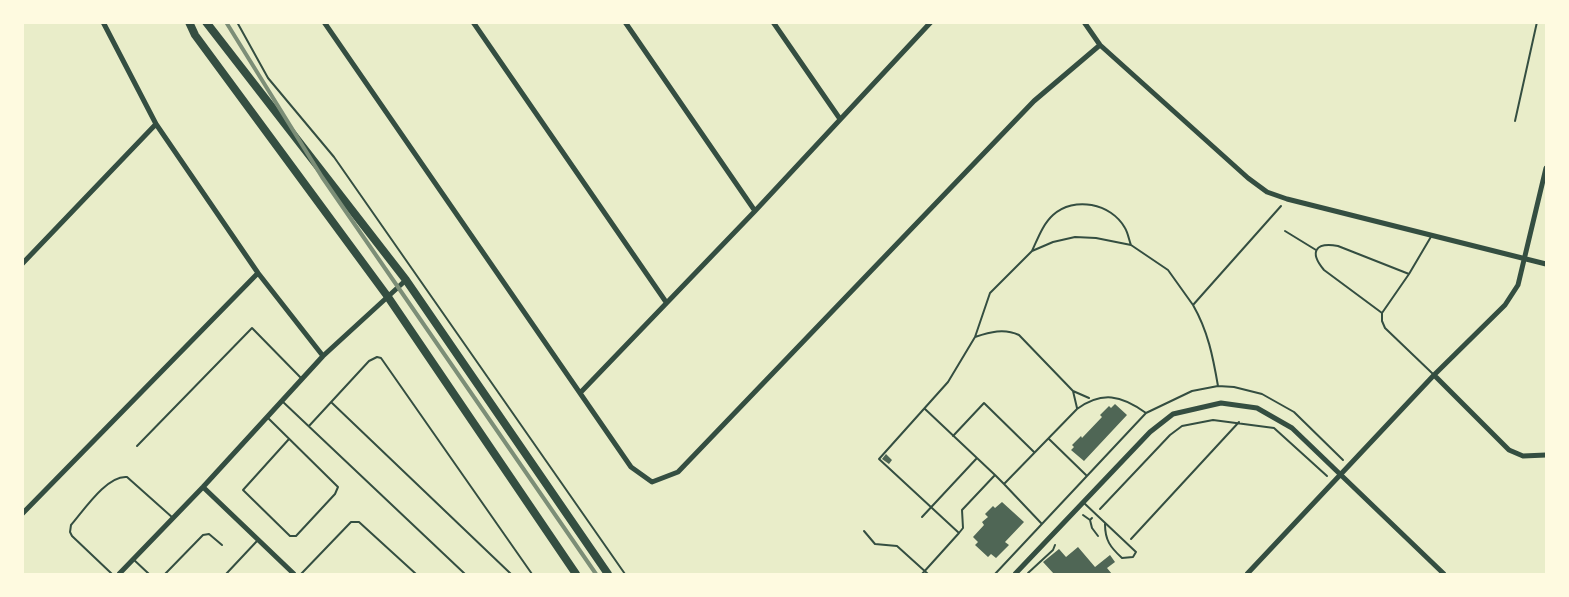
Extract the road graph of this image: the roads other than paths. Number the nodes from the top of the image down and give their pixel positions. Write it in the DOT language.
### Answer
graph roads {
  1 [pos="103,22"];
  2 [pos="189,22"];
  3 [pos="206,22"];
  4 [pos="324,22"];
  5 [pos="473,22"];
  6 [pos="625,22"];
  7 [pos="773,22"];
  8 [pos="931,22"];
  9 [pos="1084,22"];
  10 [pos="1537,22"];
  11 [pos="1100,45"];
  12 [pos="840,119"];
  13 [pos="1515,121"];
  14 [pos="156,124"];
  15 [pos="1546,168"];
  16 [pos="755,211"];
  17 [pos="1285,231"];
  18 [pos="1432,236"];
  19 [pos="1316,250"];
  20 [pos="1525,258"];
  21 [pos="22,264"];
  22 [pos="1546,264"];
  23 [pos="258,273"];
  24 [pos="1409,274"];
  25 [pos="406,280"];
  26 [pos="388,297"];
  27 [pos="666,302"];
  28 [pos="1382,313"];
  29 [pos="323,356"];
  30 [pos="1434,375"];
  31 [pos="302,379"];
  32 [pos="581,392"];
  33 [pos="282,401"];
  34 [pos="331,402"];
  35 [pos="267,417"];
  36 [pos="309,426"];
  37 [pos="289,439"];
  38 [pos="138,446"];
  39 [pos="1546,455"];
  40 [pos="1342,474"];
  41 [pos="203,487"];
  42 [pos="1084,503"];
  43 [pos="22,514"];
  44 [pos="173,518"];
  45 [pos="1105,524"];
  46 [pos="258,540"];
  47 [pos="222,545"];
  48 [pos="133,560"];
  49 [pos="1440,573"];
  50 [pos="112,574"];
  51 [pos="118,574"];
  52 [pos="149,574"];
  53 [pos="165,574"];
  54 [pos="226,574"];
  55 [pos="294,574"];
  56 [pos="301,574"];
  57 [pos="416,574"];
  58 [pos="465,574"];
  59 [pos="511,574"];
  60 [pos="532,574"];
  61 [pos="576,574"];
  62 [pos="608,574"];
  63 [pos="1015,574"];
  64 [pos="1247,574"];
  1 -- 14 [label="street"];
  2 -- 26 [label="main road"];
  3 -- 25 [label="main road"];
  4 -- 32 [label="street"];
  5 -- 27 [label="street"];
  6 -- 16 [label="street"];
  7 -- 12 [label="street"];
  8 -- 12 [label="street"];
  9 -- 11 [label="street"];
  10 -- 13 [label="lane"];
  11 -- 18 [label="street"];
  11 -- 32 [label="street"];
  12 -- 16 [label="street"];
  14 -- 21 [label="street"];
  14 -- 23 [label="street"];
  15 -- 20 [label="street"];
  16 -- 27 [label="street"];
  17 -- 19 [label="lane"];
  18 -- 20 [label="street"];
  18 -- 24 [label="lane"];
  19 -- 24 [label="lane"];
  19 -- 28 [label="lane"];
  20 -- 22 [label="street"];
  20 -- 30 [label="street"];
  23 -- 29 [label="street"];
  23 -- 43 [label="street"];
  24 -- 28 [label="lane"];
  25 -- 26 [label="street"];
  25 -- 62 [label="main road"];
  26 -- 29 [label="street"];
  26 -- 61 [label="main road"];
  27 -- 32 [label="street"];
  28 -- 30 [label="lane"];
  29 -- 31 [label="street"];
  30 -- 39 [label="street"];
  30 -- 40 [label="street"];
  31 -- 33 [label="street"];
  31 -- 38 [label="lane"];
  33 -- 35 [label="street"];
  33 -- 36 [label="lane"];
  34 -- 36 [label="lane"];
  34 -- 59 [label="lane"];
  34 -- 60 [label="lane"];
  35 -- 37 [label="lane"];
  35 -- 41 [label="street"];
  36 -- 58 [label="lane"];
  37 -- 37 [label="lane"];
  40 -- 42 [label="street"];
  40 -- 49 [label="street"];
  40 -- 64 [label="street"];
  41 -- 44 [label="street"];
  41 -- 46 [label="street"];
  42 -- 45 [label="lane"];
  42 -- 63 [label="street"];
  44 -- 48 [label="street"];
  44 -- 50 [label="lane"];
  45 -- 45 [label="lane"];
  46 -- 54 [label="lane"];
  46 -- 55 [label="street"];
  47 -- 53 [label="lane"];
  48 -- 51 [label="street"];
  48 -- 52 [label="lane"];
  56 -- 57 [label="lane"];
}
